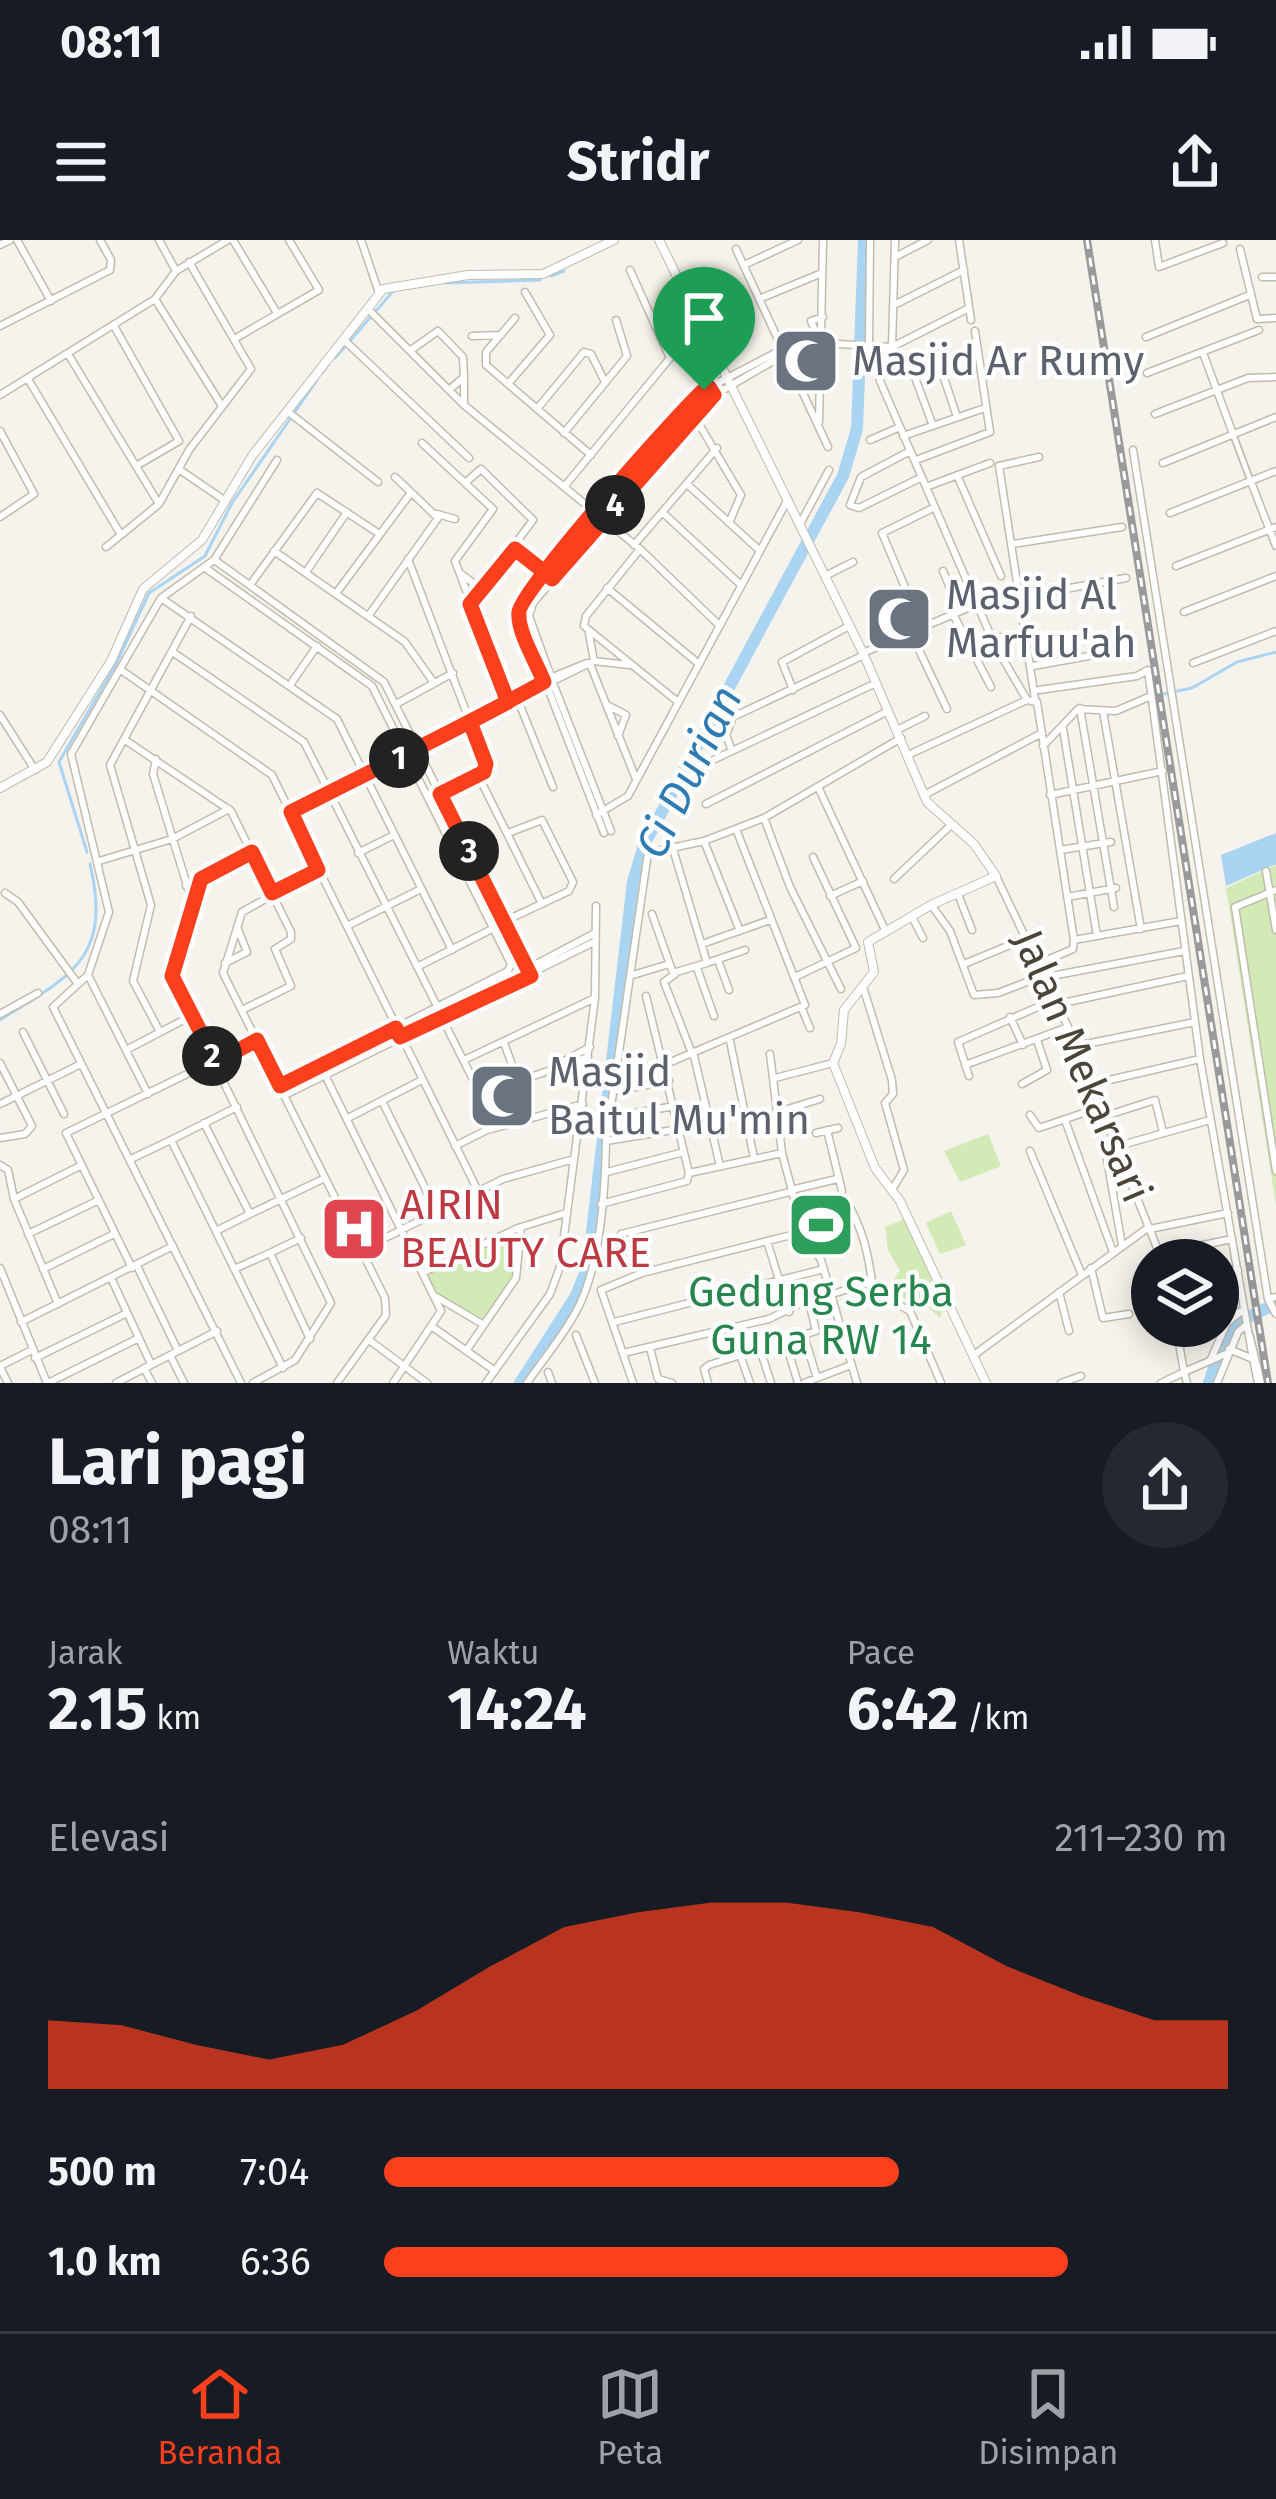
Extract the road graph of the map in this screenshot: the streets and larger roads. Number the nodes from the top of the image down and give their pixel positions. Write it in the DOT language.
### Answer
graph roads {
  1 [pos="14,240"];
  2 [pos="100,240"];
  3 [pos="159,240"];
  4 [pos="231,240"];
  5 [pos="289,240"];
  6 [pos="361,240"];
  7 [pos="614,240"];
  8 [pos="659,240"];
  9 [pos="798,240"];
  10 [pos="823,240"];
  11 [pos="870,240"];
  12 [pos="896,240"];
  13 [pos="928,240"];
  14 [pos="958,240"];
  15 [pos="1155,240"];
  16 [pos="1212,243"];
  17 [pos="1222,243"];
  18 [pos="0,245"];
  19 [pos="736,249"];
  20 [pos="1240,249"];
  21 [pos="895,257"];
  22 [pos="189,262"];
  23 [pos="744,266"];
  24 [pos="630,270"];
  25 [pos="964,270"];
  26 [pos="176,271"];
  27 [pos="822,272"];
  28 [pos="1276,277"];
  29 [pos="1262,278"];
  30 [pos="319,290"];
  31 [pos="380,292"];
  32 [pos="525,292"];
  33 [pos="1247,296"];
  34 [pos="155,299"];
  35 [pos="325,299"];
  36 [pos="759,299"];
  37 [pos="52,302"];
  38 [pos="894,305"];
  39 [pos="969,308"];
  40 [pos="277,313"];
  41 [pos="373,313"];
  42 [pos="515,318"];
  43 [pos="1276,318"];
  44 [pos="616,320"];
  45 [pos="971,320"];
  46 [pos="0,326"];
  47 [pos="114,326"];
  48 [pos="1259,330"];
  49 [pos="975,331"];
  50 [pos="501,334"];
  51 [pos="472,337"];
  52 [pos="1146,337"];
  53 [pos="236,338"];
  54 [pos="346,342"];
  55 [pos="821,343"];
  56 [pos="868,346"];
  57 [pos="889,347"];
  58 [pos="411,350"];
  59 [pos="935,351"];
  60 [pos="1202,352"];
  61 [pos="68,354"];
  62 [pos="783,354"];
  63 [pos="910,364"];
  64 [pos="1147,373"];
  65 [pos="464,377"];
  66 [pos="1276,377"];
  67 [pos="28,379"];
  68 [pos="728,381"];
  69 [pos="605,382"];
  70 [pos="508,384"];
  71 [pos="448,390"];
  72 [pos="711,391"];
  73 [pos="1216,391"];
  74 [pos="0,395"];
  75 [pos="464,405"];
  76 [pos="222,406"];
  77 [pos="986,407"];
  78 [pos="537,409"];
  79 [pos="290,414"];
  80 [pos="693,414"];
  81 [pos="1155,415"];
  82 [pos="957,417"];
  83 [pos="1276,417"];
  84 [pos="819,424"];
  85 [pos="933,426"];
  86 [pos="0,431"];
  87 [pos="902,432"];
  88 [pos="564,433"];
  89 [pos="1233,434"];
  90 [pos="870,440"];
  91 [pos="179,441"];
  92 [pos="422,443"];
  93 [pos="828,447"];
  94 [pos="717,448"];
  95 [pos="189,450"];
  96 [pos="1133,450"];
  97 [pos="910,451"];
  98 [pos="591,455"];
  99 [pos="469,458"];
  100 [pos="1039,458"];
  101 [pos="277,460"];
  102 [pos="915,461"];
  103 [pos="990,463"];
  104 [pos="1163,463"];
  105 [pos="136,466"];
  106 [pos="180,470"];
  107 [pos="829,470"];
  108 [pos="1276,471"];
  109 [pos="957,475"];
  110 [pos="395,477"];
  111 [pos="922,477"];
  112 [pos="378,482"];
  113 [pos="465,482"];
  114 [pos="1251,482"];
  115 [pos="687,484"];
  116 [pos="565,487"];
  117 [pos="926,487"];
  118 [pos="410,494"];
  119 [pos="788,499"];
  120 [pos="224,500"];
  121 [pos="159,504"];
  122 [pos="931,509"];
  123 [pos="347,512"];
  124 [pos="662,512"];
  125 [pos="1171,513"];
  126 [pos="437,514"];
  127 [pos="594,514"];
  128 [pos="0,517"];
  129 [pos="454,520"];
  130 [pos="602,521"];
  131 [pos="729,523"];
  132 [pos="1122,527"];
  133 [pos="803,529"];
  134 [pos="1273,529"];
  135 [pos="378,533"];
  136 [pos="121,535"];
  137 [pos="1012,544"];
  138 [pos="1276,546"];
  139 [pos="637,547"];
  140 [pos="106,548"];
  141 [pos="515,549"];
  142 [pos="759,550"];
  143 [pos="274,551"];
  144 [pos="408,559"];
  145 [pos="214,560"];
  146 [pos="853,562"];
  147 [pos="1176,566"];
  148 [pos="204,567"];
  149 [pos="458,571"];
  150 [pos="943,571"];
  151 [pos="306,572"];
  152 [pos="549,576"];
  153 [pos="825,576"];
  154 [pos="1000,576"];
  155 [pos="1276,576"];
  156 [pos="1126,578"];
  157 [pos="740,584"];
  158 [pos="250,585"];
  159 [pos="607,588"];
  160 [pos="481,589"];
  161 [pos="336,593"];
  162 [pos="1020,597"];
  163 [pos="161,598"];
  164 [pos="470,604"];
  165 [pos="977,604"];
  166 [pos="956,611"];
  167 [pos="1184,612"];
  168 [pos="369,615"];
  169 [pos="191,616"];
  170 [pos="719,625"];
  171 [pos="849,626"];
  172 [pos="921,626"];
  173 [pos="588,631"];
  174 [pos="910,631"];
  175 [pos="1276,631"];
  176 [pos="1004,636"];
  177 [pos="317,646"];
  178 [pos="1122,650"];
  179 [pos="174,653"];
  180 [pos="864,654"];
  181 [pos="1000,654"];
  182 [pos="592,662"];
  183 [pos="1192,663"];
  184 [pos="699,664"];
  185 [pos="632,666"];
  186 [pos="1033,666"];
  187 [pos="121,670"];
  188 [pos="453,673"];
  189 [pos="549,681"];
  190 [pos="434,682"];
  191 [pos="876,683"];
  192 [pos="290,685"];
  193 [pos="991,687"];
  194 [pos="793,690"];
  195 [pos="154,693"];
  196 [pos="1034,696"];
  197 [pos="1151,696"];
  198 [pos="512,700"];
  199 [pos="678,702"];
  200 [pos="396,704"];
  201 [pos="607,705"];
  202 [pos="1080,708"];
  203 [pos="946,710"];
  204 [pos="888,711"];
  205 [pos="1103,711"];
  206 [pos="0,715"];
  207 [pos="925,716"];
  208 [pos="470,722"];
  209 [pos="1063,729"];
  210 [pos="1042,733"];
  211 [pos="899,734"];
  212 [pos="618,736"];
  213 [pos="125,740"];
  214 [pos="1043,746"];
  215 [pos="412,751"];
  216 [pos="732,752"];
  217 [pos="908,755"];
  218 [pos="156,759"];
  219 [pos="715,759"];
  220 [pos="35,770"];
  221 [pos="1162,771"];
  222 [pos="366,774"];
  223 [pos="478,775"];
  224 [pos="636,779"];
  225 [pos="1118,780"];
  226 [pos="1095,784"];
  227 [pos="0,786"];
  228 [pos="553,787"];
  229 [pos="819,789"];
  230 [pos="1074,789"];
  231 [pos="330,792"];
  232 [pos="440,794"];
  233 [pos="924,795"];
  234 [pos="1050,795"];
  235 [pos="706,804"];
  236 [pos="229,808"];
  237 [pos="291,812"];
  238 [pos="600,814"];
  239 [pos="764,818"];
  240 [pos="950,826"];
  241 [pos="736,829"];
  242 [pos="607,832"];
  243 [pos="508,833"];
  244 [pos="394,835"];
  245 [pos="172,839"];
  246 [pos="704,841"];
  247 [pos="1108,842"];
  248 [pos="1083,847"];
  249 [pos="673,848"];
  250 [pos="136,849"];
  251 [pos="1060,850"];
  252 [pos="252,852"];
  253 [pos="358,854"];
  254 [pos="813,856"];
  255 [pos="99,861"];
  256 [pos="318,870"];
  257 [pos="1266,871"];
  258 [pos="996,876"];
  259 [pos="201,879"];
  260 [pos="895,879"];
  261 [pos="863,881"];
  262 [pos="187,886"];
  263 [pos="1114,888"];
  264 [pos="420,889"];
  265 [pos="1273,891"];
  266 [pos="1090,892"];
  267 [pos="5,893"];
  268 [pos="272,893"];
  269 [pos="958,894"];
  270 [pos="830,896"];
  271 [pos="1067,897"];
  272 [pos="542,904"];
  273 [pos="932,904"];
  274 [pos="194,906"];
  275 [pos="596,906"];
  276 [pos="386,907"];
  277 [pos="1114,907"];
  278 [pos="652,914"];
  279 [pos="912,917"];
  280 [pos="770,920"];
  281 [pos="505,921"];
  282 [pos="1181,922"];
  283 [pos="235,924"];
  284 [pos="347,926"];
  285 [pos="494,928"];
  286 [pos="1141,929"];
  287 [pos="972,930"];
  288 [pos="1276,930"];
  289 [pos="740,931"];
  290 [pos="886,932"];
  291 [pos="1097,936"];
  292 [pos="594,938"];
  293 [pos="923,938"];
  294 [pos="1029,938"];
  295 [pos="1074,940"];
  296 [pos="868,943"];
  297 [pos="702,944"];
  298 [pos="856,948"];
  299 [pos="452,950"];
  300 [pos="745,950"];
  301 [pos="1180,952"];
  302 [pos="718,960"];
  303 [pos="224,963"];
  304 [pos="707,963"];
  305 [pos="828,963"];
  306 [pos="1040,963"];
  307 [pos="669,964"];
  308 [pos="964,964"];
  309 [pos="417,968"];
  310 [pos="697,968"];
  311 [pos="530,972"];
  312 [pos="675,974"];
  313 [pos="88,975"];
  314 [pos="633,975"];
  315 [pos="794,976"];
  316 [pos="1046,976"];
  317 [pos="1184,977"];
  318 [pos="76,981"];
  319 [pos="841,989"];
  320 [pos="729,990"];
  321 [pos="863,990"];
  322 [pos="38,993"];
  323 [pos="646,996"];
  324 [pos="595,998"];
  325 [pos="1057,1002"];
  326 [pos="438,1008"];
  327 [pos="802,1009"];
  328 [pos="242,1010"];
  329 [pos="0,1014"];
  330 [pos="191,1016"];
  331 [pos="714,1016"];
  332 [pos="1010,1017"];
  333 [pos="442,1018"];
  334 [pos="1195,1022"];
  335 [pos="1068,1027"];
  336 [pos="810,1028"];
  337 [pos="160,1032"];
  338 [pos="23,1033"];
  339 [pos="398,1033"];
  340 [pos="257,1040"];
  341 [pos="1037,1040"];
  342 [pos="730,1041"];
  343 [pos="504,1042"];
  344 [pos="1023,1045"];
  345 [pos="1076,1046"];
  346 [pos="590,1047"];
  347 [pos="126,1050"];
  348 [pos="770,1054"];
  349 [pos="694,1056"];
  350 [pos="588,1058"];
  351 [pos="1200,1059"];
  352 [pos="464,1060"];
  353 [pos="216,1062"];
  354 [pos="833,1063"];
  355 [pos="558,1064"];
  356 [pos="666,1064"];
  357 [pos="82,1065"];
  358 [pos="965,1065"];
  359 [pos="1,1068"];
  360 [pos="326,1075"];
  361 [pos="969,1076"];
  362 [pos="775,1078"];
  363 [pos="422,1080"];
  364 [pos="519,1081"];
  365 [pos="670,1081"];
  366 [pos="49,1082"];
  367 [pos="1022,1084"];
  368 [pos="1092,1084"];
  369 [pos="280,1086"];
  370 [pos="613,1091"];
  371 [pos="148,1094"];
  372 [pos="285,1095"];
  373 [pos="17,1098"];
  374 [pos="820,1099"];
  375 [pos="382,1101"];
  376 [pos="0,1104"];
  377 [pos="583,1104"];
  378 [pos="675,1106"];
  379 [pos="237,1107"];
  380 [pos="782,1111"];
  381 [pos="1103,1111"];
  382 [pos="106,1113"];
  383 [pos="64,1114"];
  384 [pos="1030,1115"];
  385 [pos="610,1117"];
  386 [pos="348,1118"];
  387 [pos="532,1118"];
  388 [pos="1065,1120"];
  389 [pos="1210,1120"];
  390 [pos="204,1123"];
  391 [pos="497,1127"];
  392 [pos="838,1128"];
  393 [pos="679,1129"];
  394 [pos="827,1130"];
  395 [pos="816,1132"];
  396 [pos="1163,1132"];
  397 [pos="0,1138"];
  398 [pos="170,1140"];
  399 [pos="606,1142"];
  400 [pos="455,1146"];
  401 [pos="1118,1146"];
  402 [pos="1030,1151"];
  403 [pos="684,1152"];
  404 [pos="782,1153"];
  405 [pos="754,1158"];
  406 [pos="574,1159"];
  407 [pos="1107,1159"];
  408 [pos="130,1160"];
  409 [pos="80,1166"];
  410 [pos="720,1166"];
  411 [pos="4,1167"];
  412 [pos="1276,1171"];
  413 [pos="607,1172"];
  414 [pos="689,1173"];
  415 [pos="325,1178"];
  416 [pos="837,1178"];
  417 [pos="893,1188"];
  418 [pos="478,1191"];
  419 [pos="791,1191"];
  420 [pos="842,1191"];
  421 [pos="284,1198"];
  422 [pos="14,1199"];
  423 [pos="97,1201"];
  424 [pos="848,1202"];
  425 [pos="601,1204"];
  426 [pos="436,1211"];
  427 [pos="1228,1213"];
  428 [pos="250,1214"];
  429 [pos="566,1214"];
  430 [pos="521,1226"];
  431 [pos="402,1228"];
  432 [pos="1150,1228"];
  433 [pos="216,1231"];
  434 [pos="803,1232"];
  435 [pos="28,1234"];
  436 [pos="115,1234"];
  437 [pos="301,1238"];
  438 [pos="1232,1238"];
  439 [pos="1154,1239"];
  440 [pos="1228,1239"];
  441 [pos="767,1241"];
  442 [pos="1122,1245"];
  443 [pos="173,1246"];
  444 [pos="361,1250"];
  445 [pos="270,1252"];
  446 [pos="1113,1252"];
  447 [pos="607,1258"];
  448 [pos="134,1267"];
  449 [pos="0,1268"];
  450 [pos="1091,1268"];
  451 [pos="43,1269"];
  452 [pos="235,1269"];
  453 [pos="824,1269"];
  454 [pos="424,1272"];
  455 [pos="1082,1275"];
  456 [pos="1239,1278"];
  457 [pos="111,1279"];
  458 [pos="777,1280"];
  459 [pos="586,1287"];
  460 [pos="601,1291"];
  461 [pos="1059,1292"];
  462 [pos="830,1295"];
  463 [pos="435,1296"];
  464 [pos="888,1299"];
  465 [pos="1271,1299"];
  466 [pos="809,1301"];
  467 [pos="58,1304"];
  468 [pos="789,1312"];
  469 [pos="127,1313"];
  470 [pos="1275,1313"];
  471 [pos="1129,1314"];
  472 [pos="1239,1315"];
  473 [pos="1244,1316"];
  474 [pos="21,1322"];
  475 [pos="614,1322"];
  476 [pos="437,1324"];
  477 [pos="484,1325"];
  478 [pos="217,1331"];
  479 [pos="1069,1331"];
  480 [pos="576,1335"];
  481 [pos="1250,1335"];
  482 [pos="804,1336"];
  483 [pos="139,1338"];
  484 [pos="310,1339"];
  485 [pos="369,1340"];
  486 [pos="785,1340"];
  487 [pos="650,1346"];
  488 [pos="1180,1347"];
  489 [pos="760,1349"];
  490 [pos="466,1351"];
  491 [pos="1226,1352"];
  492 [pos="174,1353"];
  493 [pos="623,1353"];
  494 [pos="33,1354"];
  495 [pos="740,1355"];
  496 [pos="974,1355"];
  497 [pos="1253,1359"];
  498 [pos="1211,1360"];
  499 [pos="851,1365"];
  500 [pos="0,1366"];
  501 [pos="148,1366"];
  502 [pos="405,1367"];
  503 [pos="283,1368"];
  504 [pos="495,1371"];
  505 [pos="548,1372"];
  506 [pos="1184,1372"];
  507 [pos="1081,1376"];
  508 [pos="817,1378"];
  509 [pos="669,1381"];
  510 [pos="118,1382"];
  511 [pos="8,1383"];
  512 [pos="47,1383"];
  513 [pos="152,1383"];
  514 [pos="184,1383"];
  515 [pos="241,1383"];
  516 [pos="253,1383"];
  517 [pos="338,1383"];
  518 [pos="393,1383"];
  519 [pos="428,1383"];
  520 [pos="487,1383"];
  521 [pos="527,1383"];
  522 [pos="552,1383"];
  523 [pos="595,1383"];
  524 [pos="633,1383"];
  525 [pos="708,1383"];
  526 [pos="750,1383"];
  527 [pos="771,1383"];
  528 [pos="801,1383"];
  529 [pos="857,1383"];
  530 [pos="941,1383"];
  531 [pos="986,1383"];
  532 [pos="1061,1383"];
  533 [pos="1162,1383"];
  534 [pos="1187,1383"];
  535 [pos="1217,1383"];
  536 [pos="1260,1383"];
  1 -- 18 [label="street"];
  1 -- 37 [label="street"];
  2 -- 37 [label="street"];
  3 -- 26 [label="street"];
  4 -- 22 [label="street"];
  4 -- 40 [label="street"];
  5 -- 30 [label="street"];
  6 -- 31 [label="street"];
  7 -- 31 [label="street"];
  8 -- 68 [label="street"];
  9 -- 23 [label="street"];
  10 -- 27 [label="street"];
  11 -- 56 [label="street"];
  12 -- 21 [label="street"];
  13 -- 21 [label="street"];
  14 -- 25 [label="street"];
  15 -- 16 [label="street"];
  16 -- 17 [label="street"];
  19 -- 23 [label="street"];
  20 -- 33 [label="street"];
  21 -- 38 [label="street"];
  22 -- 26 [label="street"];
  22 -- 53 [label="street"];
  23 -- 36 [label="street"];
  24 -- 98 [label="street"];
  25 -- 38 [label="street"];
  25 -- 39 [label="street"];
  26 -- 34 [label="street"];
  27 -- 36 [label="street"];
  27 -- 55 [label="street"];
  28 -- 29 [label="street"];
  30 -- 35 [label="street"];
  30 -- 40 [label="street"];
  31 -- 41 [label="street"];
  32 -- 70 [label="street"];
  33 -- 43 [label="street"];
  33 -- 52 [label="street"];
  34 -- 47 [label="street"];
  34 -- 76 [label="street"];
  36 -- 62 [label="street"];
  37 -- 46 [label="street"];
  38 -- 57 [label="street"];
  39 -- 45 [label="street"];
  39 -- 57 [label="street"];
  40 -- 53 [label="street"];
  41 -- 54 [label="street"];
  41 -- 58 [label="street"];
  42 -- 50 [label="street"];
  44 -- 69 [label="street"];
  47 -- 61 [label="street"];
  47 -- 91 [label="street"];
  48 -- 60 [label="street"];
  49 -- 77 [label="street"];
  50 -- 51 [label="street"];
  50 -- 70 [label="street"];
  53 -- 76 [label="street"];
  54 -- 79 [label="street"];
  54 -- 99 [label="street"];
  55 -- 56 [label="street"];
  55 -- 62 [label="street"];
  55 -- 84 [label="street"];
  56 -- 57 [label="street"];
  57 -- 87 [label="street"];
  58 -- 65 [label="street"];
  58 -- 71 [label="street"];
  59 -- 82 [label="street"];
  60 -- 64 [label="street"];
  60 -- 73 [label="street"];
  61 -- 67 [label="street"];
  61 -- 105 [label="street"];
  62 -- 68 [label="street"];
  62 -- 84 [label="street"];
  63 -- 85 [label="street"];
  65 -- 71 [label="street"];
  65 -- 75 [label="street"];
  66 -- 73 [label="street"];
  67 -- 74 [label="street"];
  67 -- 136 [label="street"];
  68 -- 72 [label="street"];
  68 -- 119 [label="street"];
  69 -- 78 [label="street"];
  69 -- 88 [label="street"];
  70 -- 78 [label="street"];
  71 -- 75 [label="street"];
  72 -- 80 [label="street"];
  72 -- 127 [label="street"];
  73 -- 81 [label="street"];
  73 -- 89 [label="street"];
  75 -- 116 [label="street"];
  76 -- 95 [label="street"];
  77 -- 82 [label="street"];
  77 -- 102 [label="street"];
  78 -- 88 [label="street"];
  79 -- 112 [label="street"];
  79 -- 120 [label="street"];
  80 -- 94 [label="street"];
  80 -- 130 [label="street"];
  82 -- 85 [label="street"];
  83 -- 89 [label="street"];
  84 -- 93 [label="street"];
  85 -- 87 [label="street"];
  86 -- 128 [label="street"];
  87 -- 90 [label="street"];
  87 -- 97 [label="street"];
  88 -- 98 [label="street"];
  89 -- 104 [label="street"];
  89 -- 114 [label="street"];
  91 -- 95 [label="street"];
  91 -- 105 [label="street"];
  92 -- 113 [label="street"];
  94 -- 115 [label="street"];
  94 -- 131 [label="street"];
  95 -- 106 [label="street"];
  96 -- 465 [label="street"];
  97 -- 102 [label="street"];
  97 -- 111 [label="street"];
  98 -- 116 [label="street"];
  100 -- 137 [label="street"];
  101 -- 145 [label="street"];
  102 -- 111 [label="street"];
  103 -- 109 [label="street"];
  105 -- 121 [label="street"];
  106 -- 120 [label="street"];
  106 -- 121 [label="street"];
  107 -- 133 [label="street"];
  108 -- 114 [label="street"];
  109 -- 117 [label="street"];
  109 -- 154 [label="street"];
  110 -- 118 [label="street"];
  111 -- 117 [label="street"];
  113 -- 141 [label="street"];
  113 -- 149 [label="street"];
  114 -- 125 [label="street"];
  114 -- 134 [label="street"];
  115 -- 124 [label="street"];
  115 -- 131 [label="street"];
  116 -- 127 [label="street"];
  117 -- 165 [label="street"];
  118 -- 126 [label="street"];
  118 -- 135 [label="street"];
  119 -- 133 [label="street"];
  119 -- 142 [label="street"];
  120 -- 220 [label="street"];
  121 -- 136 [label="street"];
  122 -- 172 [label="street"];
  123 -- 135 [label="street"];
  123 -- 143 [label="street"];
  123 -- 151 [label="street"];
  124 -- 139 [label="street"];
  124 -- 157 [label="street"];
  126 -- 129 [label="street"];
  126 -- 144 [label="street"];
  127 -- 130 [label="street"];
  127 -- 152 [label="street"];
  130 -- 139 [label="street"];
  130 -- 152 [label="street"];
  131 -- 142 [label="street"];
  132 -- 137 [label="street"];
  133 -- 153 [label="street"];
  134 -- 138 [label="street"];
  134 -- 147 [label="street"];
  135 -- 161 [label="street"];
  136 -- 140 [label="street"];
  137 -- 162 [label="street"];
  139 -- 159 [label="street"];
  139 -- 170 [label="street"];
  141 -- 152 [label="street"];
  141 -- 160 [label="street"];
  142 -- 157 [label="street"];
  143 -- 151 [label="street"];
  143 -- 158 [label="street"];
  144 -- 168 [label="street"];
  144 -- 188 [label="street"];
  145 -- 148 [label="street"];
  145 -- 158 [label="street"];
  146 -- 153 [label="street"];
  148 -- 163 [label="street"];
  148 -- 177 [label="street"];
  149 -- 160 [label="street"];
  149 -- 164 [label="street"];
  150 -- 166 [label="street"];
  151 -- 161 [label="street"];
  152 -- 189 [label="street"];
  153 -- 171 [label="street"];
  155 -- 167 [label="street"];
  156 -- 162 [label="street"];
  157 -- 170 [label="street"];
  158 -- 200 [label="street"];
  159 -- 173 [label="street"];
  159 -- 184 [label="street"];
  160 -- 164 [label="street"];
  161 -- 168 [label="street"];
  162 -- 186 [label="street"];
  163 -- 169 [label="street"];
  163 -- 187 [label="street"];
  164 -- 198 [label="street"];
  165 -- 166 [label="street"];
  165 -- 176 [label="street"];
  166 -- 172 [label="street"];
  166 -- 193 [label="street"];
  168 -- 190 [label="street"];
  169 -- 179 [label="street"];
  169 -- 192 [label="street"];
  170 -- 184 [label="street"];
  171 -- 180 [label="street"];
  171 -- 194 [label="street"];
  172 -- 174 [label="street"];
  173 -- 182 [label="street"];
  173 -- 185 [label="street"];
  174 -- 180 [label="street"];
  174 -- 203 [label="street"];
  175 -- 183 [label="street"];
  177 -- 192 [label="street"];
  177 -- 215 [label="street"];
  178 -- 186 [label="street"];
  179 -- 195 [label="street"];
  179 -- 231 [label="street"];
  180 -- 191 [label="street"];
  180 -- 194 [label="street"];
  181 -- 196 [label="street"];
  182 -- 185 [label="street"];
  182 -- 189 [label="street"];
  182 -- 201 [label="street"];
  184 -- 199 [label="street"];
  185 -- 199 [label="street"];
  186 -- 196 [label="street"];
  187 -- 195 [label="street"];
  187 -- 255 [label="street"];
  188 -- 190 [label="street"];
  188 -- 208 [label="street"];
  189 -- 198 [label="street"];
  189 -- 238 [label="street"];
  190 -- 200 [label="street"];
  191 -- 204 [label="street"];
  191 -- 216 [label="street"];
  192 -- 222 [label="street"];
  194 -- 216 [label="street"];
  195 -- 213 [label="street"];
  195 -- 237 [label="street"];
  196 -- 197 [label="street"];
  196 -- 210 [label="street"];
  196 -- 217 [label="street"];
  197 -- 205 [label="street"];
  197 -- 221 [label="street"];
  198 -- 208 [label="street"];
  198 -- 228 [label="street"];
  199 -- 224 [label="street"];
  200 -- 215 [label="street"];
  201 -- 212 [label="street"];
  201 -- 212 [label="street"];
  202 -- 205 [label="street"];
  202 -- 209 [label="street"];
  202 -- 226 [label="street"];
  204 -- 211 [label="street"];
  204 -- 235 [label="street"];
  205 -- 225 [label="street"];
  206 -- 220 [label="street"];
  207 -- 211 [label="street"];
  208 -- 215 [label="street"];
  208 -- 223 [label="street"];
  209 -- 214 [label="street"];
  209 -- 230 [label="street"];
  210 -- 214 [label="street"];
  210 -- 233 [label="street"];
  211 -- 217 [label="street"];
  211 -- 229 [label="street"];
  212 -- 224 [label="street"];
  213 -- 218 [label="street"];
  213 -- 250 [label="street"];
  214 -- 234 [label="street"];
  215 -- 222 [label="street"];
  215 -- 232 [label="street"];
  215 -- 285 [label="street"];
  216 -- 219 [label="street"];
  217 -- 233 [label="street"];
  218 -- 236 [label="street"];
  218 -- 245 [label="street"];
  220 -- 227 [label="street"];
  221 -- 225 [label="street"];
  221 -- 282 [label="street"];
  222 -- 231 [label="street"];
  222 -- 244 [label="street"];
  223 -- 232 [label="street"];
  223 -- 243 [label="street"];
  224 -- 238 [label="street"];
  225 -- 226 [label="street"];
  225 -- 286 [label="street"];
  226 -- 230 [label="street"];
  226 -- 247 [label="street"];
  229 -- 239 [label="street"];
  229 -- 261 [label="street"];
  230 -- 234 [label="street"];
  230 -- 248 [label="street"];
  231 -- 237 [label="street"];
  231 -- 253 [label="street"];
  232 -- 281 [label="street"];
  233 -- 240 [label="street"];
  234 -- 251 [label="street"];
  236 -- 245 [label="street"];
  236 -- 252 [label="street"];
  237 -- 256 [label="street"];
  238 -- 242 [label="street"];
  239 -- 241 [label="street"];
  239 -- 305 [label="street"];
  240 -- 258 [label="street"];
  240 -- 260 [label="street"];
  241 -- 246 [label="street"];
  241 -- 280 [label="street"];
  243 -- 272 [label="street"];
  243 -- 272 [label="street"];
  244 -- 253 [label="street"];
  244 -- 264 [label="street"];
  245 -- 250 [label="street"];
  245 -- 262 [label="street"];
  246 -- 249 [label="street"];
  246 -- 289 [label="street"];
  247 -- 248 [label="street"];
  247 -- 263 [label="street"];
  248 -- 251 [label="street"];
  248 -- 266 [label="street"];
  249 -- 297 [label="street"];
  249 -- 314 [label="street"];
  250 -- 255 [label="street"];
  250 -- 337 [label="street"];
  251 -- 271 [label="street"];
  252 -- 259 [label="street"];
  252 -- 268 [label="street"];
  253 -- 276 [label="street"];
  254 -- 270 [label="street"];
  255 -- 313 [label="street"];
  256 -- 268 [label="street"];
  256 -- 284 [label="street"];
  257 -- 265 [label="street"];
  258 -- 269 [label="street"];
  258 -- 294 [label="street, Jalan Mekarsari"];
  259 -- 262 [label="street"];
  259 -- 274 [label="street"];
  261 -- 270 [label="street"];
  261 -- 290 [label="street"];
  262 -- 274 [label="street"];
  263 -- 266 [label="street"];
  263 -- 277 [label="street"];
  264 -- 276 [label="street"];
  264 -- 299 [label="street"];
  265 -- 288 [label="street"];
  265 -- 412 [label="street"];
  266 -- 271 [label="street"];
  266 -- 291 [label="street"];
  267 -- 318 [label="street"];
  268 -- 283 [label="street"];
  268 -- 328 [label="street"];
  269 -- 273 [label="street"];
  269 -- 287 [label="street"];
  270 -- 298 [label="street"];
  271 -- 295 [label="street"];
  272 -- 281 [label="street"];
  273 -- 279 [label="street"];
  273 -- 308 [label="street"];
  274 -- 330 [label="street"];
  275 -- 292 [label="street"];
  276 -- 284 [label="street"];
  276 -- 309 [label="street"];
  278 -- 307 [label="street"];
  279 -- 290 [label="street"];
  279 -- 293 [label="street"];
  280 -- 289 [label="street"];
  280 -- 315 [label="street"];
  281 -- 311 [label="street"];
  282 -- 286 [label="street"];
  282 -- 301 [label="street"];
  283 -- 303 [label="street"];
  283 -- 303 [label="street"];
  284 -- 339 [label="street"];
  285 -- 299 [label="street"];
  285 -- 326 [label="street"];
  286 -- 291 [label="street"];
  289 -- 297 [label="street"];
  290 -- 296 [label="street"];
  291 -- 295 [label="street"];
  292 -- 311 [label="street"];
  292 -- 324 [label="street"];
  294 -- 306 [label="street, Jalan Mekarsari"];
  294 -- 308 [label="street"];
  295 -- 306 [label="street"];
  296 -- 298 [label="street"];
  296 -- 321 [label="street"];
  297 -- 304 [label="street"];
  298 -- 305 [label="street"];
  299 -- 309 [label="street"];
  300 -- 302 [label="street"];
  301 -- 316 [label="street"];
  301 -- 317 [label="street"];
  302 -- 304 [label="street"];
  302 -- 320 [label="street"];
  303 -- 328 [label="street"];
  304 -- 310 [label="street"];
  305 -- 315 [label="street"];
  305 -- 319 [label="street"];
  306 -- 316 [label="street, Jalan Mekarsari"];
  307 -- 312 [label="street"];
  307 -- 314 [label="street"];
  308 -- 316 [label="street"];
  309 -- 326 [label="street"];
  310 -- 312 [label="street"];
  310 -- 331 [label="street"];
  311 -- 333 [label="street"];
  312 -- 349 [label="street"];
  313 -- 318 [label="street"];
  313 -- 347 [label="street"];
  314 -- 370 [label="street"];
  315 -- 327 [label="street"];
  316 -- 325 [label="street, Jalan Mekarsari"];
  317 -- 325 [label="street"];
  317 -- 334 [label="street"];
  318 -- 357 [label="street"];
  321 -- 354 [label="street"];
  321 -- 417 [label="street"];
  322 -- 329 [label="street"];
  323 -- 356 [label="street"];
  324 -- 343 [label="street"];
  324 -- 346 [label="street"];
  325 -- 332 [label="street"];
  325 -- 335 [label="street, Jalan Mekarsari"];
  326 -- 339 [label="street"];
  327 -- 336 [label="street"];
  327 -- 342 [label="street"];
  328 -- 340 [label="street"];
  330 -- 337 [label="street"];
  330 -- 353 [label="street"];
  332 -- 344 [label="street"];
  332 -- 358 [label="street"];
  333 -- 339 [label="street"];
  333 -- 352 [label="street"];
  334 -- 345 [label="street"];
  334 -- 351 [label="street"];
  335 -- 341 [label="street"];
  335 -- 345 [label="street, Jalan Mekarsari"];
  337 -- 347 [label="street"];
  338 -- 366 [label="street"];
  339 -- 360 [label="street"];
  339 -- 363 [label="street"];
  339 -- 369 [label="street"];
  340 -- 353 [label="street"];
  340 -- 369 [label="street"];
  341 -- 344 [label="street"];
  341 -- 367 [label="street"];
  342 -- 349 [label="street"];
  342 -- 405 [label="street"];
  343 -- 352 [label="street"];
  343 -- 364 [label="street"];
  344 -- 358 [label="street"];
  345 -- 368 [label="street, Jalan Mekarsari"];
  346 -- 350 [label="street"];
  346 -- 355 [label="street"];
  347 -- 371 [label="street"];
  348 -- 362 [label="street"];
  349 -- 356 [label="street"];
  349 -- 410 [label="street"];
  350 -- 355 [label="street"];
  350 -- 377 [label="street"];
  351 -- 368 [label="street"];
  351 -- 389 [label="street"];
  352 -- 391 [label="street"];
  353 -- 371 [label="street"];
  353 -- 379 [label="street"];
  354 -- 362 [label="street"];
  354 -- 417 [label="street"];
  355 -- 364 [label="street"];
  356 -- 365 [label="street"];
  357 -- 366 [label="street"];
  357 -- 382 [label="street"];
  358 -- 361 [label="street"];
  359 -- 373 [label="street"];
  360 -- 372 [label="street"];
  360 -- 386 [label="street"];
  362 -- 380 [label="street"];
  363 -- 375 [label="street"];
  363 -- 400 [label="street"];
  364 -- 387 [label="street"];
  365 -- 370 [label="street"];
  365 -- 378 [label="street"];
  366 -- 373 [label="street"];
  366 -- 383 [label="street"];
  368 -- 381 [label="street, Jalan Mekarsari"];
  369 -- 372 [label="street"];
  370 -- 385 [label="street"];
  371 -- 382 [label="street"];
  372 -- 415 [label="street"];
  373 -- 376 [label="street"];
  373 -- 397 [label="street"];
  374 -- 380 [label="street"];
  375 -- 386 [label="street"];
  375 -- 426 [label="street"];
  377 -- 387 [label="street"];
  377 -- 406 [label="street"];
  378 -- 385 [label="street"];
  378 -- 393 [label="street"];
  379 -- 390 [label="street"];
  379 -- 421 [label="street"];
  380 -- 404 [label="street"];
  381 -- 388 [label="street"];
  381 -- 396 [label="street"];
  381 -- 401 [label="street, Jalan Mekarsari"];
  382 -- 408 [label="street"];
  382 -- 409 [label="street"];
  384 -- 388 [label="street"];
  385 -- 399 [label="street"];
  386 -- 431 [label="street"];
  387 -- 391 [label="street"];
  388 -- 446 [label="street"];
  389 -- 396 [label="street"];
  389 -- 427 [label="street"];
  390 -- 398 [label="street"];
  390 -- 428 [label="street"];
  391 -- 400 [label="street"];
  392 -- 394 [label="street"];
  393 -- 399 [label="street"];
  393 -- 403 [label="street"];
  394 -- 395 [label="street"];
  394 -- 416 [label="street"];
  396 -- 401 [label="street"];
  398 -- 408 [label="street"];
  398 -- 433 [label="street"];
  399 -- 413 [label="street"];
  400 -- 418 [label="street"];
  401 -- 432 [label="street, Jalan Mekarsari"];
  402 -- 455 [label="street"];
  403 -- 413 [label="street"];
  403 -- 414 [label="street"];
  404 -- 405 [label="street"];
  404 -- 419 [label="street"];
  405 -- 410 [label="street"];
  406 -- 418 [label="street"];
  406 -- 429 [label="street"];
  407 -- 442 [label="street"];
  408 -- 443 [label="street"];
  409 -- 422 [label="street"];
  409 -- 423 [label="street"];
  410 -- 414 [label="street"];
  411 -- 422 [label="street"];
  413 -- 425 [label="street"];
  414 -- 425 [label="street"];
  415 -- 421 [label="street"];
  415 -- 444 [label="street"];
  416 -- 419 [label="street"];
  416 -- 420 [label="street"];
  417 -- 496 [label="street"];
  418 -- 426 [label="street"];
  419 -- 434 [label="street"];
  419 -- 447 [label="street"];
  421 -- 428 [label="street"];
  421 -- 437 [label="street"];
  422 -- 435 [label="street"];
  423 -- 435 [label="street"];
  423 -- 436 [label="street"];
  424 -- 462 [label="street"];
  425 -- 459 [label="street"];
  426 -- 431 [label="street"];
  427 -- 432 [label="street"];
  427 -- 438 [label="street"];
  428 -- 433 [label="street"];
  429 -- 430 [label="street"];
  429 -- 504 [label="street"];
  430 -- 454 [label="street"];
  430 -- 477 [label="street"];
  431 -- 444 [label="street"];
  431 -- 454 [label="street"];
  432 -- 439 [label="street, Jalan Mekarsari"];
  432 -- 442 [label="street"];
  433 -- 452 [label="street"];
  434 -- 441 [label="street"];
  434 -- 453 [label="street"];
  435 -- 451 [label="street"];
  436 -- 448 [label="street"];
  436 -- 451 [label="street"];
  437 -- 445 [label="street"];
  437 -- 484 [label="street"];
  438 -- 440 [label="street"];
  441 -- 458 [label="street"];
  441 -- 460 [label="street"];
  442 -- 446 [label="street"];
  443 -- 448 [label="street"];
  443 -- 478 [label="street"];
  444 -- 485 [label="street"];
  445 -- 452 [label="street"];
  445 -- 484 [label="street"];
  446 -- 450 [label="street"];
  448 -- 457 [label="street"];
  448 -- 492 [label="street"];
  449 -- 474 [label="street"];
  450 -- 455 [label="street"];
  450 -- 471 [label="street"];
  451 -- 467 [label="street"];
  452 -- 503 [label="street"];
  453 -- 458 [label="street"];
  453 -- 462 [label="street"];
  454 -- 463 [label="street"];
  455 -- 461 [label="street"];
  456 -- 473 [label="street"];
  457 -- 467 [label="street"];
  457 -- 469 [label="street"];
  458 -- 468 [label="street"];
  458 -- 475 [label="street"];
  459 -- 460 [label="street"];
  459 -- 521 [label="street"];
  460 -- 475 [label="street"];
  461 -- 479 [label="street"];
  461 -- 496 [label="street"];
  462 -- 466 [label="street"];
  462 -- 499 [label="street"];
  463 -- 476 [label="street"];
  463 -- 477 [label="street"];
  464 -- 530 [label="street"];
  465 -- 470 [label="street"];
  466 -- 468 [label="street"];
  466 -- 482 [label="street"];
  467 -- 474 [label="street"];
  468 -- 487 [label="street"];
  469 -- 483 [label="street"];
  469 -- 494 [label="street"];
  472 -- 473 [label="street"];
  473 -- 481 [label="street"];
  473 -- 491 [label="street"];
  473 -- 498 [label="street"];
  474 -- 494 [label="street"];
  475 -- 493 [label="street"];
  476 -- 490 [label="street"];
  476 -- 502 [label="street"];
  477 -- 490 [label="street"];
  478 -- 492 [label="street"];
  478 -- 515 [label="street"];
  480 -- 523 [label="street"];
  481 -- 497 [label="street"];
  481 -- 536 [label="street"];
  482 -- 486 [label="street"];
  482 -- 508 [label="street"];
  483 -- 501 [label="street"];
  483 -- 512 [label="street"];
  484 -- 503 [label="street"];
  485 -- 502 [label="street"];
  485 -- 517 [label="street"];
  486 -- 489 [label="street"];
  486 -- 528 [label="street"];
  487 -- 493 [label="street"];
  487 -- 509 [label="street"];
  488 -- 506 [label="street"];
  489 -- 495 [label="street"];
  489 -- 527 [label="street"];
  490 -- 504 [label="street"];
  491 -- 497 [label="street"];
  491 -- 498 [label="street"];
  491 -- 535 [label="street"];
  492 -- 501 [label="street"];
  492 -- 514 [label="street"];
  493 -- 524 [label="street"];
  494 -- 500 [label="street"];
  494 -- 512 [label="street"];
  495 -- 525 [label="street"];
  495 -- 526 [label="street"];
  496 -- 531 [label="street"];
  497 -- 536 [label="street"];
  498 -- 506 [label="street"];
  499 -- 508 [label="street"];
  499 -- 529 [label="street"];
  500 -- 511 [label="street"];
  501 -- 510 [label="street"];
  501 -- 513 [label="street"];
  502 -- 518 [label="street"];
  502 -- 519 [label="street"];
  503 -- 516 [label="street"];
  504 -- 520 [label="street"];
  505 -- 522 [label="street"];
  506 -- 533 [label="street"];
  506 -- 534 [label="street"];
  507 -- 532 [label="street"];
  508 -- 528 [label="street"];
}
